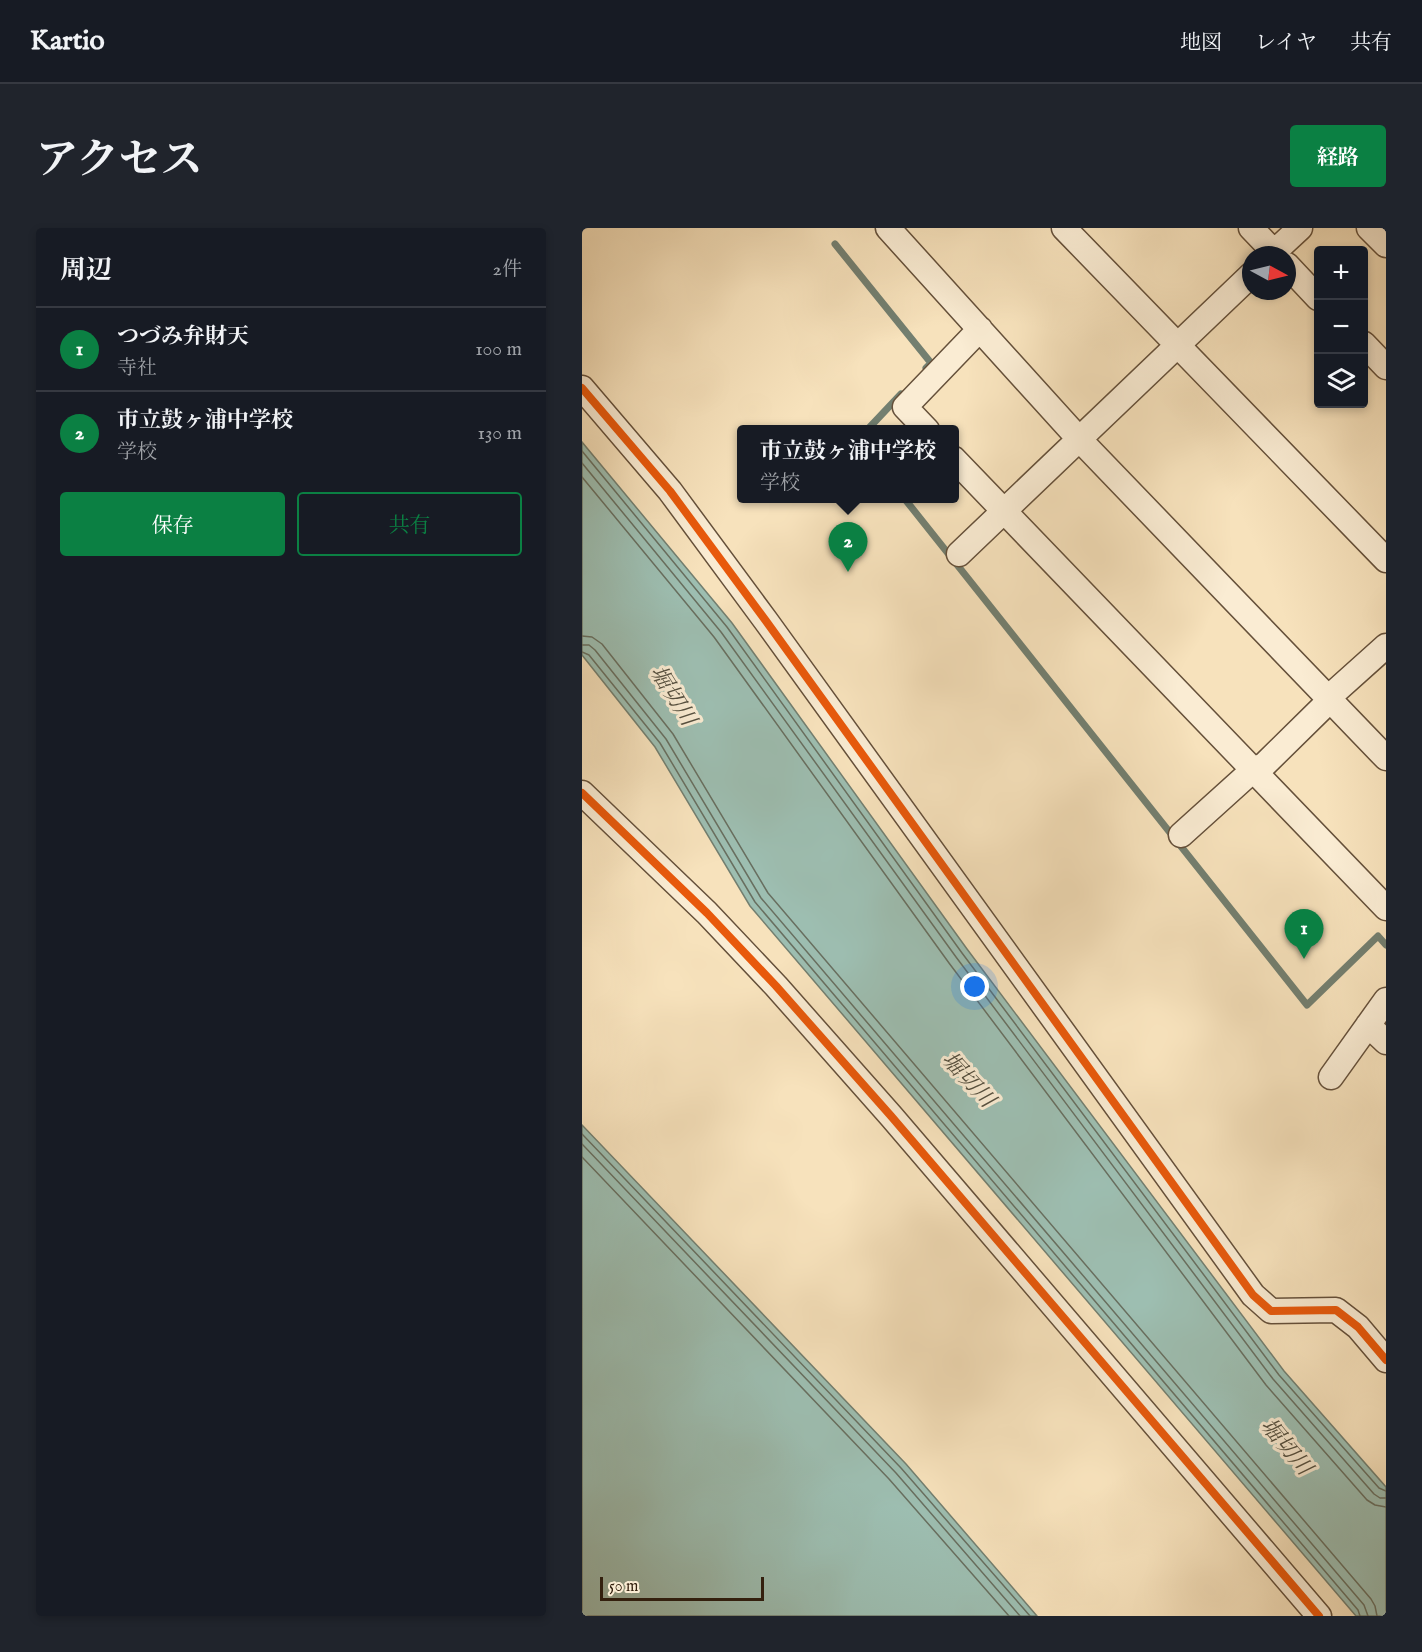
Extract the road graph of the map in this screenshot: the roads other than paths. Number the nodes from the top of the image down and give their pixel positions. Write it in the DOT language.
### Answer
graph roads {
  1 [pos="888,228"];
  2 [pos="1064,228"];
  3 [pos="1251,228"];
  4 [pos="1300,228"];
  5 [pos="1369,228"];
  6 [pos="1386,245"];
  7 [pos="1267,246"];
  8 [pos="1286,246"];
  9 [pos="1296,276"];
  10 [pos="1242,284"];
  11 [pos="1314,294"];
  12 [pos="981,329"];
  13 [pos="1179,346"];
  14 [pos="1368,348"];
  15 [pos="1386,367"];
  16 [pos="582,388"];
  17 [pos="923,425"];
  18 [pos="1080,440"];
  19 [pos="959,464"];
  20 [pos="1004,510"];
  21 [pos="959,554"];
  22 [pos="1386,560"];
  23 [pos="1386,646"];
  24 [pos="1328,698"];
  25 [pos="1386,758"];
  26 [pos="1253,770"];
  27 [pos="582,793"];
  28 [pos="1181,835"];
  29 [pos="1386,908"];
  30 [pos="1386,1000"];
  31 [pos="1368,1025"];
  32 [pos="1386,1042"];
  33 [pos="1331,1077"];
  34 [pos="1386,1360"];
  35 [pos="1319,1616"];
  1 -- 12 [label="street"];
  2 -- 13 [label="street"];
  3 -- 7 [label="street"];
  4 -- 8 [label="street"];
  5 -- 6 [label="street"];
  9 -- 11 [label="street"];
  10 -- 13 [label="street"];
  12 -- 17 [label="street"];
  12 -- 18 [label="street"];
  13 -- 18 [label="street"];
  13 -- 22 [label="street"];
  14 -- 15 [label="street"];
  16 -- 34 [label="street"];
  18 -- 20 [label="street"];
  18 -- 24 [label="street"];
  19 -- 20 [label="street"];
  20 -- 21 [label="street"];
  20 -- 26 [label="street"];
  23 -- 24 [label="street"];
  24 -- 25 [label="street"];
  24 -- 26 [label="street"];
  26 -- 28 [label="street"];
  26 -- 29 [label="street"];
  27 -- 35 [label="street"];
  30 -- 31 [label="street"];
  31 -- 32 [label="street"];
  31 -- 33 [label="street"];
}
